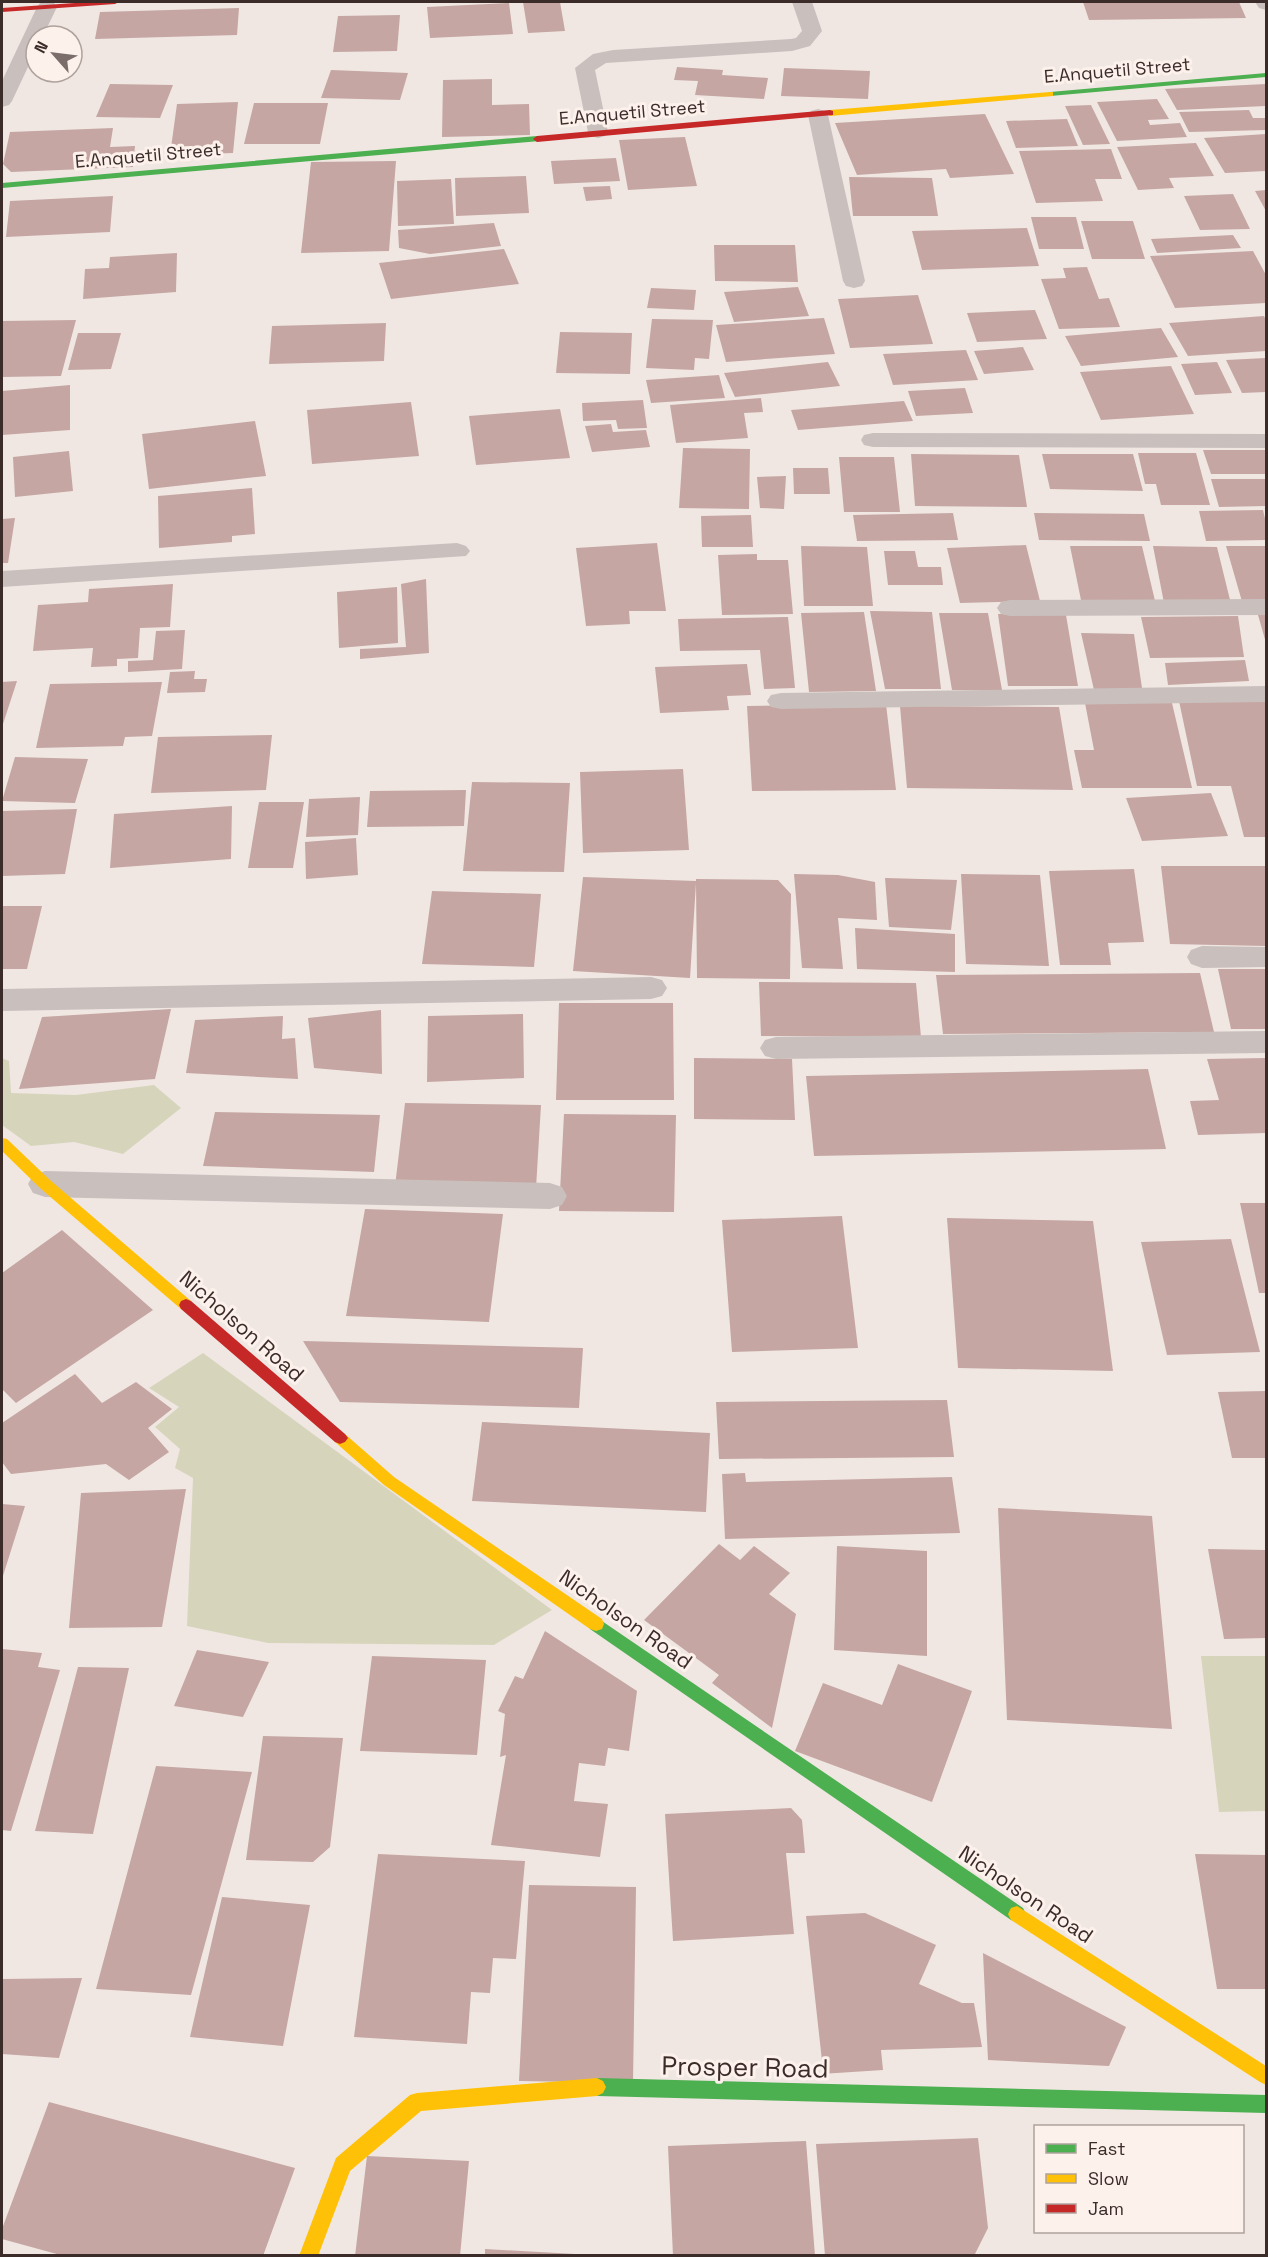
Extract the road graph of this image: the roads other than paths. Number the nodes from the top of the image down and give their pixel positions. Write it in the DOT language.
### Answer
graph roads {
  1 [pos="115,2"];
  2 [pos="802,2"];
  3 [pos="47,7"];
  4 [pos="2,10"];
  5 [pos="1266,75"];
  6 [pos="2,101"];
  7 [pos="818,115"];
  8 [pos="598,132"];
  9 [pos="2,186"];
  10 [pos="854,281"];
  11 [pos="873,440"];
  12 [pos="1266,441"];
  13 [pos="457,551"];
  14 [pos="2,579"];
  15 [pos="1266,607"];
  16 [pos="1010,608"];
  17 [pos="1266,694"];
  18 [pos="782,702"];
  19 [pos="1202,957"];
  20 [pos="1266,957"];
  21 [pos="651,988"];
  22 [pos="2,1000"];
  23 [pos="1266,1042"];
  24 [pos="776,1048"];
  25 [pos="2,1143"];
  26 [pos="45,1184"];
  27 [pos="550,1196"];
  28 [pos="1266,2076"];
  29 [pos="1266,2104"];
  30 [pos="308,2256"];
  1 -- 3 [label="street"];
  2 -- 8 [label="street"];
  3 -- 4 [label="street"];
  3 -- 6 [label="street"];
  5 -- 7 [label="street, E.Anquetil Street"];
  7 -- 8 [label="street, E.Anquetil Street"];
  7 -- 10 [label="street"];
  8 -- 9 [label="street, E.Anquetil Street"];
  11 -- 12 [label="street"];
  13 -- 14 [label="street"];
  15 -- 16 [label="street"];
  17 -- 18 [label="street"];
  19 -- 20 [label="street"];
  21 -- 22 [label="street"];
  23 -- 24 [label="street"];
  25 -- 26 [label="street, Nicholson Road"];
  26 -- 27 [label="street"];
  26 -- 28 [label="street, Nicholson Road"];
  29 -- 30 [label="street, Prosper Road"];
}
